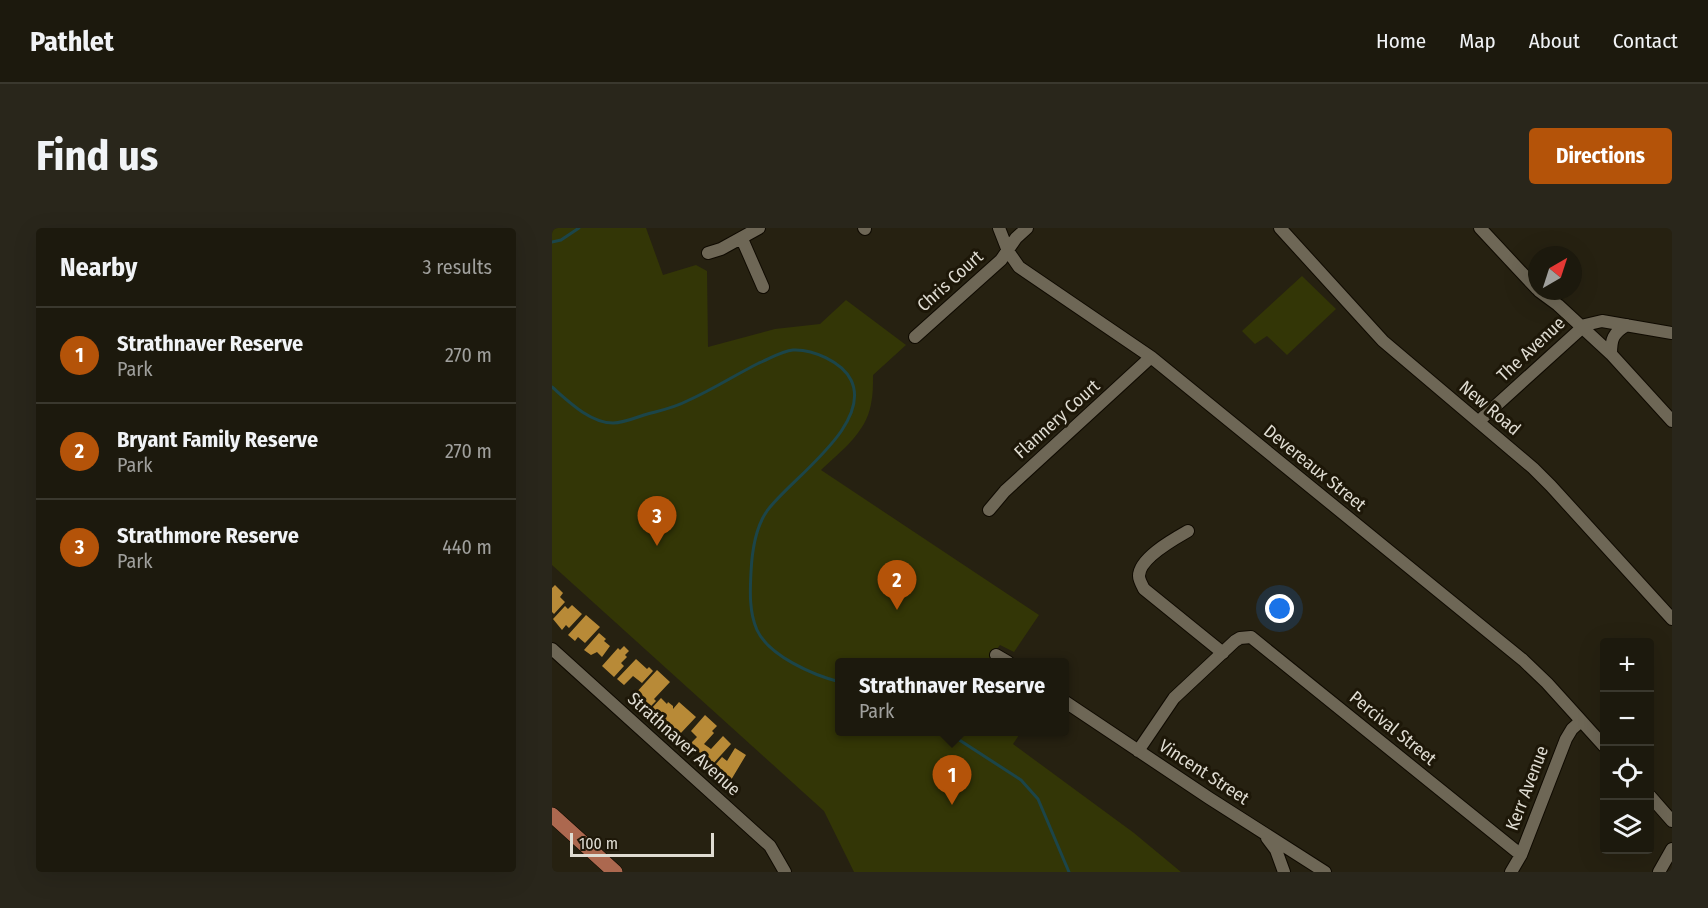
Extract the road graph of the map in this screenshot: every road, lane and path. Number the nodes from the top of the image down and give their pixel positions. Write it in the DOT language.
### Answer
graph roads {
  1 [pos="759,228"];
  2 [pos="999,228"];
  3 [pos="1027,228"];
  4 [pos="1281,228"];
  5 [pos="1480,228"];
  6 [pos="742,238"];
  7 [pos="1008,251"];
  8 [pos="708,253"];
  9 [pos="1528,279"];
  10 [pos="764,287"];
  11 [pos="1551,300"];
  12 [pos="1586,325"];
  13 [pos="1627,325"];
  14 [pos="1672,333"];
  15 [pos="915,338"];
  16 [pos="1611,354"];
  17 [pos="1151,357"];
  18 [pos="1479,421"];
  19 [pos="1672,421"];
  20 [pos="989,510"];
  21 [pos="1188,531"];
  22 [pos="1672,619"];
  23 [pos="552,649"];
  24 [pos="1223,653"];
  25 [pos="996,655"];
  26 [pos="1000,658"];
  27 [pos="1069,704"];
  28 [pos="1581,721"];
  29 [pos="1604,746"];
  30 [pos="1138,751"];
  31 [pos="1654,800"];
  32 [pos="552,815"];
  33 [pos="1672,821"];
  34 [pos="1255,827"];
  35 [pos="1672,849"];
  36 [pos="1521,855"];
  37 [pos="615,872"];
  38 [pos="785,872"];
  39 [pos="1284,872"];
  40 [pos="1325,872"];
  41 [pos="1511,872"];
  42 [pos="1659,872"];
  1 -- 6 [label="street"];
  2 -- 7 [label="street, Devereaux Street"];
  3 -- 7 [label="street, Chris Court"];
  4 -- 18 [label="street, New Road"];
  5 -- 9 [label="street"];
  6 -- 8 [label="street"];
  6 -- 10 [label="street"];
  7 -- 15 [label="street, Chris Court"];
  7 -- 17 [label="street, Devereaux Street"];
  11 -- 12 [label="street"];
  12 -- 13 [label="street"];
  12 -- 16 [label="street"];
  12 -- 18 [label="street, The Avenue"];
  13 -- 14 [label="street"];
  13 -- 16 [label="street"];
  16 -- 19 [label="street"];
  17 -- 20 [label="street, Flannery Court"];
  17 -- 28 [label="street, Devereaux Street"];
  18 -- 22 [label="street, New Road"];
  21 -- 24 [label="street"];
  23 -- 38 [label="street, Strathnaver Avenue"];
  24 -- 30 [label="street"];
  24 -- 36 [label="street, Percival Street"];
  25 -- 26 [label="street"];
  27 -- 30 [label="street, Vincent Street"];
  28 -- 29 [label="street, Devereaux Street"];
  28 -- 36 [label="street, Kerr Avenue"];
  30 -- 34 [label="street, Vincent Street"];
  31 -- 33 [label="street"];
  32 -- 37 [label="main road"];
  34 -- 39 [label="street"];
  34 -- 40 [label="street, Vincent Street"];
  35 -- 42 [label="street"];
  36 -- 41 [label="street, Kerr Avenue"];
}
